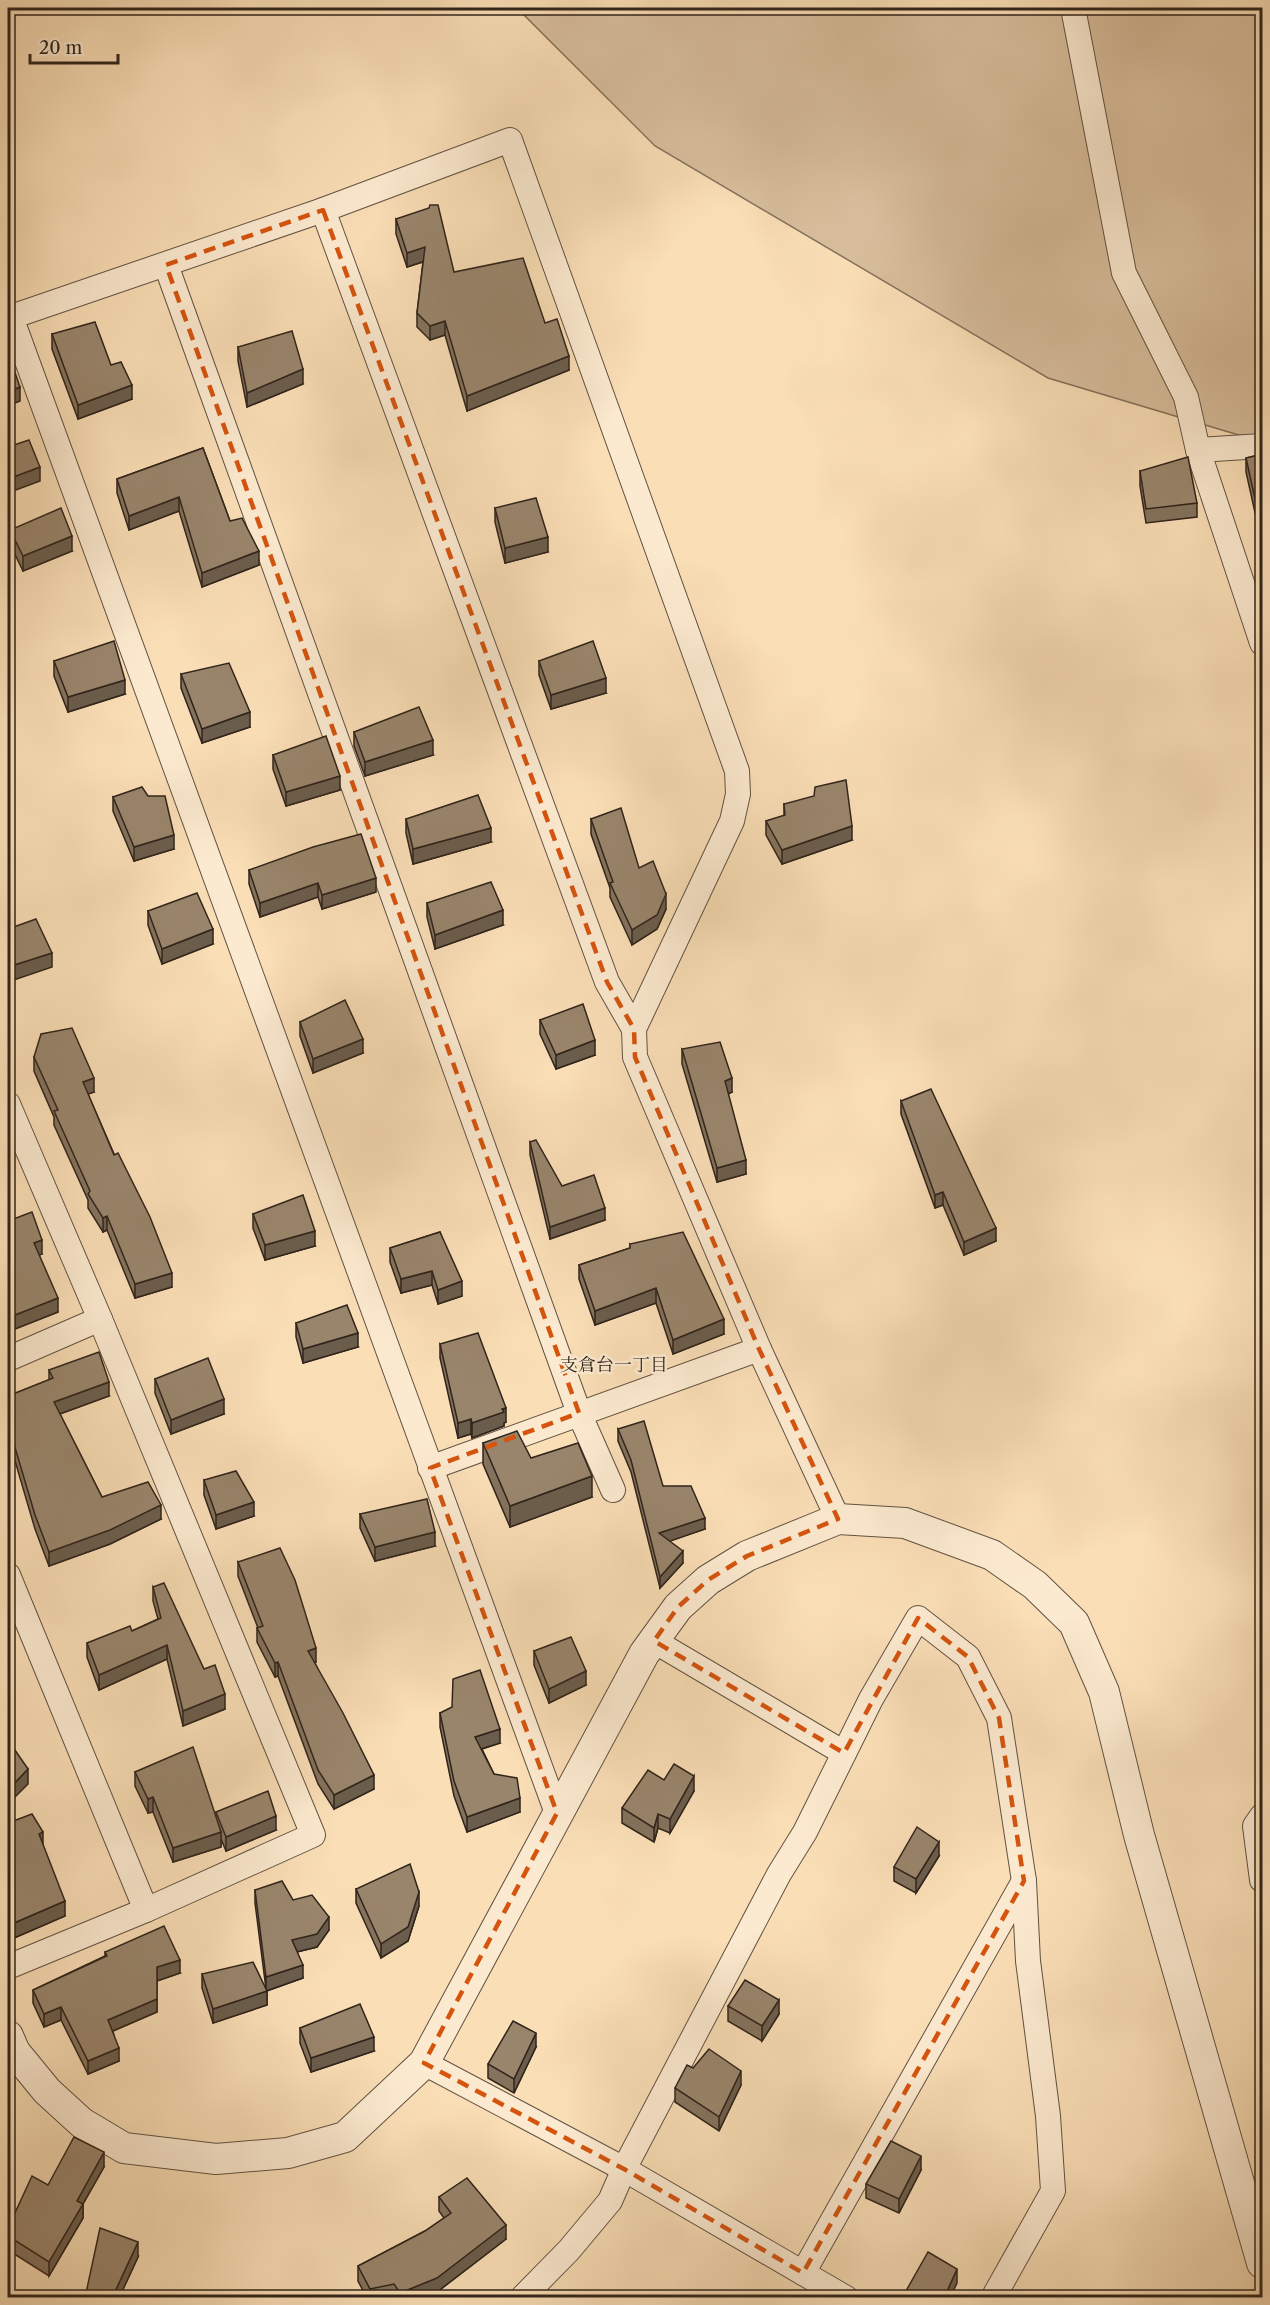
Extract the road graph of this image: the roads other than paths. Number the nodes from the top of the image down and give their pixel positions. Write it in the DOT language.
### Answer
graph roads {
  1 [pos="1073,8"];
  2 [pos="323,210"];
  3 [pos="166,265"];
  4 [pos="1263,446"];
  5 [pos="1198,450"];
  6 [pos="1263,643"];
  7 [pos="634,1029"];
  8 [pos="8,1104"];
  9 [pos="100,1319"];
  10 [pos="759,1349"];
  11 [pos="8,1359"];
  12 [pos="579,1413"];
  13 [pos="430,1468"];
  14 [pos="613,1490"];
  15 [pos="838,1519"];
  16 [pos="8,1575"];
  17 [pos="654,1641"];
  18 [pos="844,1753"];
  19 [pos="557,1813"];
  20 [pos="1263,1816"];
  21 [pos="1263,1880"];
  22 [pos="1024,1881"];
  23 [pos="146,1910"];
  24 [pos="8,1967"];
  25 [pos="8,2036"];
  26 [pos="424,2063"];
  27 [pos="624,2169"];
  28 [pos="1260,2246"];
  29 [pos="803,2274"];
  30 [pos="522,2298"];
  31 [pos="846,2298"];
  32 [pos="993,2298"];
  1 -- 5 [label="street"];
  2 -- 3 [label="street"];
  2 -- 7 [label="street"];
  2 -- 7 [label="street"];
  3 -- 12 [label="street"];
  3 -- 13 [label="street"];
  4 -- 5 [label="street"];
  5 -- 6 [label="street"];
  7 -- 10 [label="street"];
  8 -- 9 [label="street"];
  9 -- 11 [label="street"];
  9 -- 23 [label="street"];
  10 -- 12 [label="street"];
  10 -- 15 [label="street"];
  12 -- 13 [label="street"];
  12 -- 14 [label="street"];
  13 -- 19 [label="street"];
  15 -- 17 [label="street"];
  15 -- 28 [label="street"];
  16 -- 23 [label="street"];
  17 -- 18 [label="street"];
  17 -- 19 [label="street"];
  18 -- 22 [label="street"];
  18 -- 27 [label="street"];
  19 -- 26 [label="street"];
  20 -- 21 [label="street"];
  22 -- 29 [label="street"];
  22 -- 32 [label="street"];
  23 -- 24 [label="street"];
  25 -- 26 [label="street"];
  26 -- 27 [label="street"];
  27 -- 29 [label="street"];
  27 -- 30 [label="street"];
  29 -- 31 [label="street"];
}
